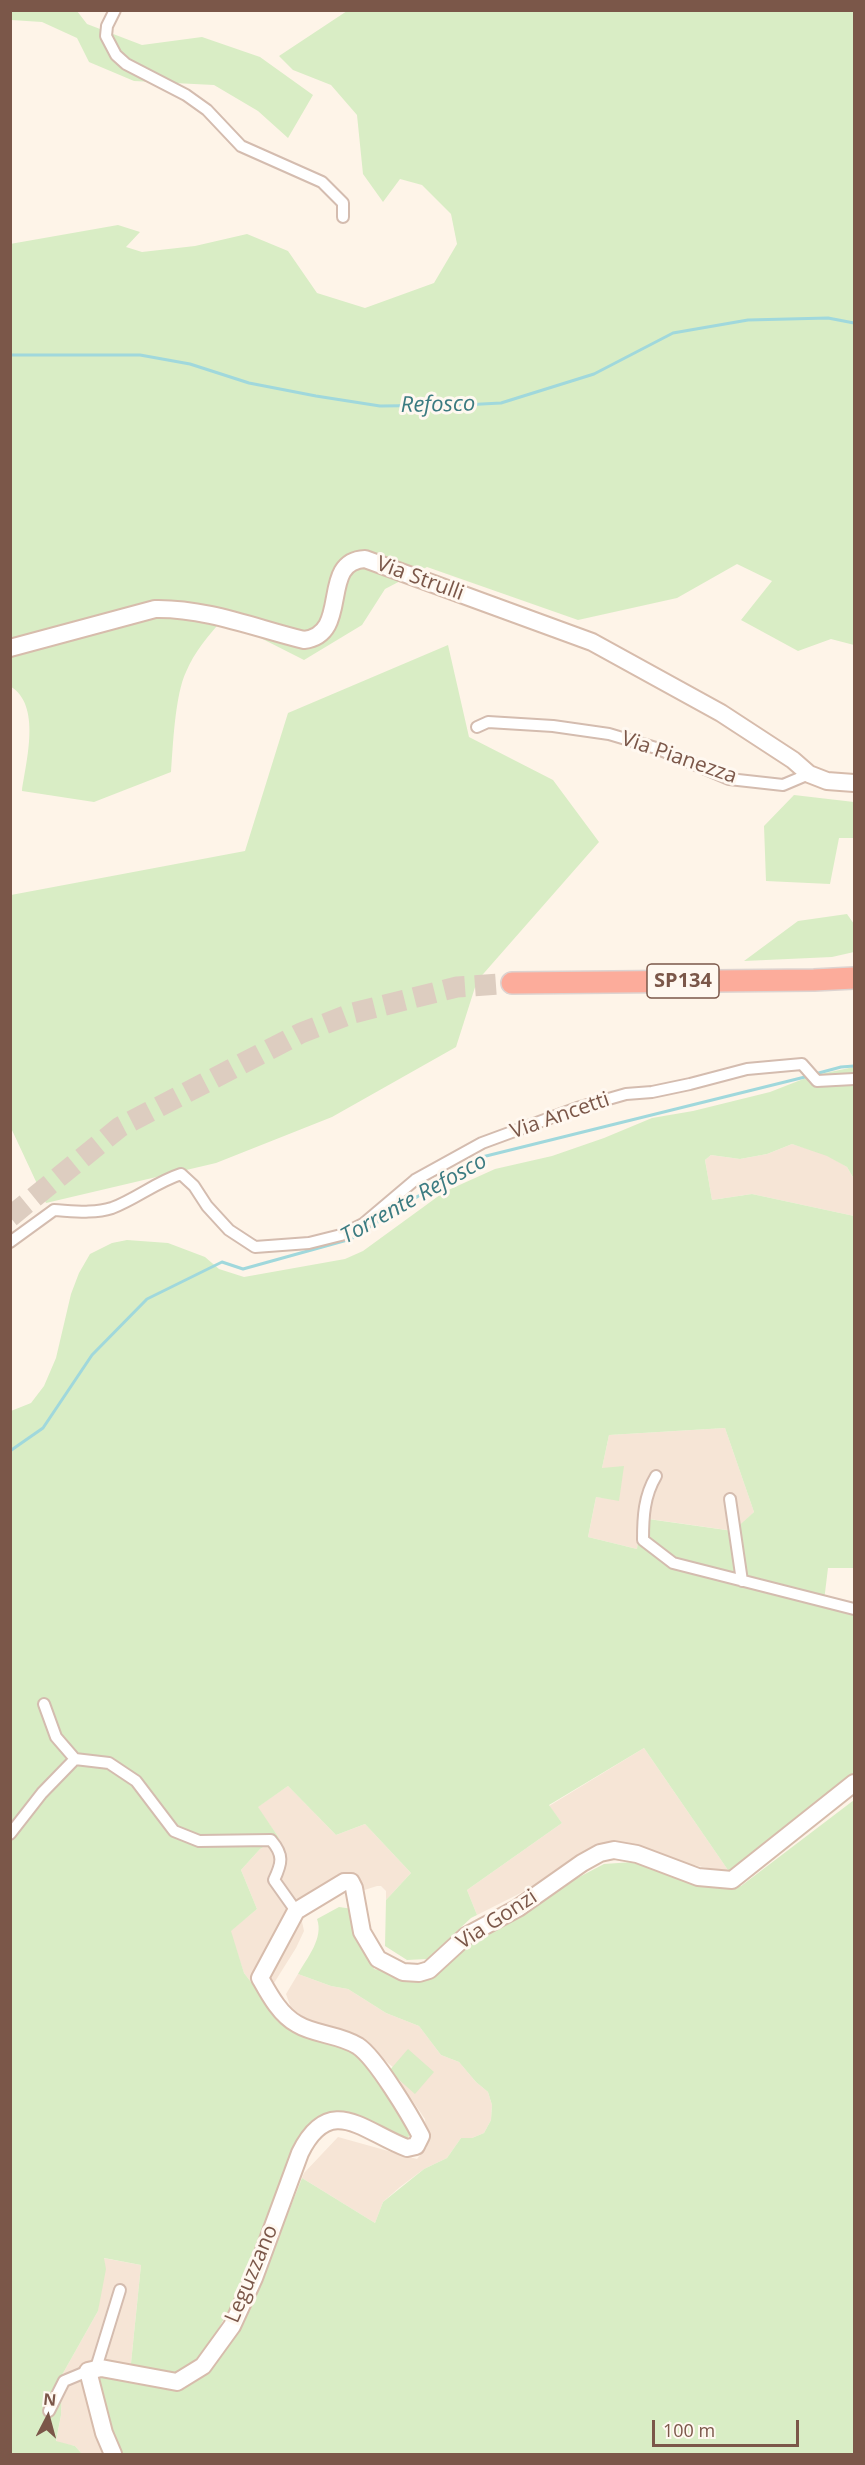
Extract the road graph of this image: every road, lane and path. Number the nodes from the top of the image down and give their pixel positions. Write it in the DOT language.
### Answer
graph roads {
  1 [pos="115,10"];
  2 [pos="343,217"];
  3 [pos="10,648"];
  4 [pos="477,727"];
  5 [pos="809,774"];
  6 [pos="855,783"];
  7 [pos="855,978"];
  8 [pos="512,982"];
  9 [pos="855,1079"];
  10 [pos="10,1242"];
  11 [pos="656,1476"];
  12 [pos="730,1499"];
  13 [pos="742,1581"];
  14 [pos="855,1609"];
  15 [pos="44,1704"];
  16 [pos="75,1760"];
  17 [pos="855,1783"];
  18 [pos="10,1834"];
  19 [pos="296,1911"];
  20 [pos="120,2290"];
  21 [pos="92,2369"];
  22 [pos="49,2411"];
  23 [pos="113,2454"];
  1 -- 2 [label="street"];
  3 -- 5 [label="street, Via Strulli"];
  4 -- 5 [label="street, Via Pianezza"];
  5 -- 6 [label="street"];
  7 -- 8 [label="highway, SP134"];
  9 -- 10 [label="street, Via Ancetti"];
  11 -- 13 [label="street"];
  12 -- 13 [label="street"];
  13 -- 14 [label="street"];
  15 -- 16 [label="street"];
  16 -- 18 [label="street"];
  16 -- 19 [label="street"];
  17 -- 19 [label="street, Via Gonzi"];
  19 -- 21 [label="street, Leguzzano"];
  20 -- 21 [label="street"];
  21 -- 22 [label="street"];
  21 -- 23 [label="street"];
}
